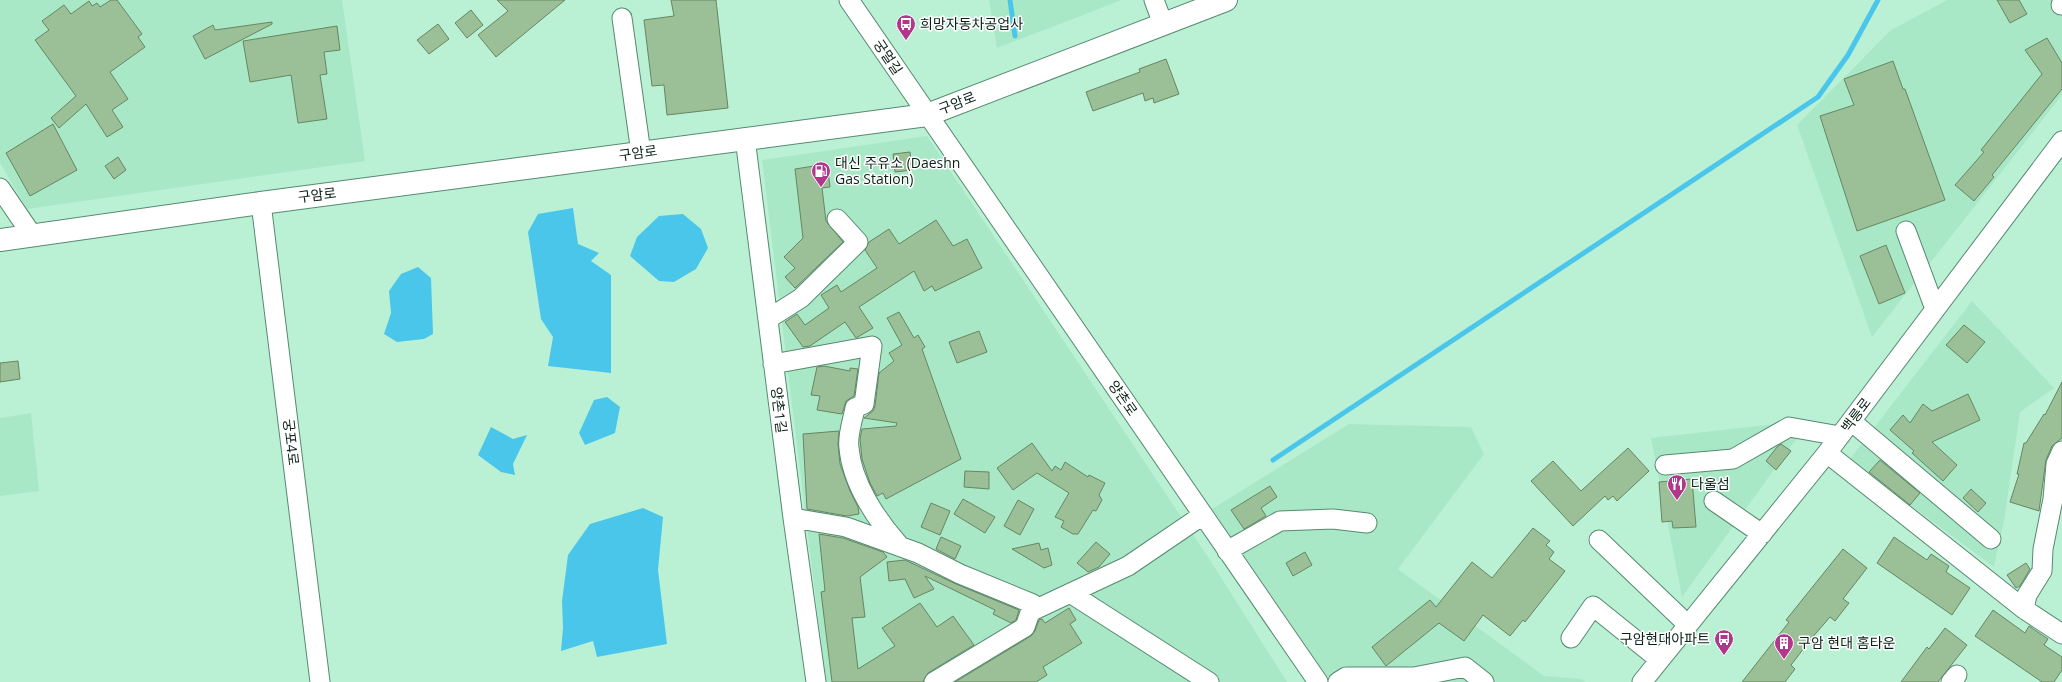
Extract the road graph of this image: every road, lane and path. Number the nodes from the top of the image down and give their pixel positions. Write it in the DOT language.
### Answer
graph roads {
  1 [pos="849,0"];
  2 [pos="1154,0"];
  3 [pos="1226,0"];
  4 [pos="622,18"];
  5 [pos="1163,24"];
  6 [pos="927,114"];
  7 [pos="745,138"];
  8 [pos="2062,141"];
  9 [pos="641,153"];
  10 [pos="0,188"];
  11 [pos="261,203"];
  12 [pos="837,220"];
  13 [pos="1906,231"];
  14 [pos="32,235"];
  15 [pos="0,240"];
  16 [pos="1935,309"];
  17 [pos="768,319"];
  18 [pos="773,364"];
  19 [pos="1851,421"];
  20 [pos="1840,436"];
  21 [pos="2062,451"];
  22 [pos="1827,453"];
  23 [pos="1665,465"];
  24 [pos="2058,488"];
  25 [pos="1714,501"];
  26 [pos="1203,515"];
  27 [pos="793,518"];
  28 [pos="1367,523"];
  29 [pos="1762,534"];
  30 [pos="1991,539"];
  31 [pos="1599,540"];
  32 [pos="900,546"];
  33 [pos="1227,551"];
  34 [pos="1070,593"];
  35 [pos="2024,609"];
  36 [pos="1030,612"];
  37 [pos="1688,625"];
  38 [pos="2062,634"];
  39 [pos="1571,638"];
  40 [pos="1660,660"];
  41 [pos="320,682"];
  42 [pos="816,682"];
  43 [pos="934,682"];
  44 [pos="1209,682"];
  45 [pos="1318,682"];
  46 [pos="1338,682"];
  47 [pos="1484,682"];
  48 [pos="1642,682"];
  1 -- 6 [label="street, 궁멀길"];
  2 -- 5 [label="street"];
  3 -- 5 [label="main road, 구암로"];
  4 -- 9 [label="street"];
  5 -- 6 [label="main road, 구암로"];
  6 -- 7 [label="main road, 구암로"];
  6 -- 26 [label="street, 양촌로"];
  7 -- 9 [label="main road, 구암로"];
  7 -- 17 [label="street, 양촌1길"];
  8 -- 16 [label="street, 백릉로"];
  9 -- 11 [label="main road, 구암로"];
  10 -- 14 [label="street"];
  11 -- 14 [label="main road, 구암로"];
  11 -- 41 [label="street, 궁포4로"];
  12 -- 17 [label="street"];
  13 -- 16 [label="street"];
  14 -- 15 [label="main road, 구암로"];
  16 -- 19 [label="street, 백릉로"];
  17 -- 18 [label="street, 양촌1길"];
  18 -- 27 [label="street, 양촌1길"];
  18 -- 32 [label="street"];
  19 -- 20 [label="street, 백릉로"];
  19 -- 30 [label="street"];
  20 -- 22 [label="street, 백릉로"];
  20 -- 23 [label="street"];
  21 -- 24 [label="street"];
  22 -- 29 [label="street, 백릉로"];
  22 -- 35 [label="street"];
  24 -- 35 [label="street"];
  25 -- 29 [label="street"];
  26 -- 33 [label="street, 양촌로"];
  26 -- 34 [label="street"];
  27 -- 32 [label="street"];
  27 -- 42 [label="street, 양촌1길"];
  28 -- 33 [label="street"];
  29 -- 37 [label="street, 백릉로"];
  31 -- 37 [label="street"];
  32 -- 36 [label="street"];
  33 -- 45 [label="street, 양촌로"];
  34 -- 36 [label="street"];
  34 -- 44 [label="street"];
  35 -- 38 [label="street"];
  36 -- 43 [label="street"];
  37 -- 40 [label="street, 백릉로"];
  39 -- 40 [label="street"];
  40 -- 48 [label="street, 백릉로"];
  46 -- 47 [label="street"];
}
